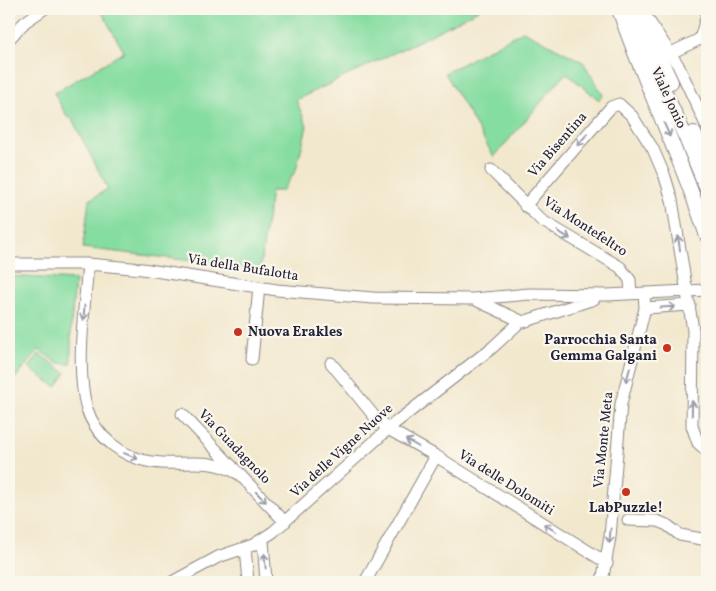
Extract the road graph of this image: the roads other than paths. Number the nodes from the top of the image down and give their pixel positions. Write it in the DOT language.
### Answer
graph roads {
  1 [pos="44,9"];
  2 [pos="619,9"];
  3 [pos="625,9"];
  4 [pos="637,9"];
  5 [pos="641,9"];
  6 [pos="707,15"];
  7 [pos="9,39"];
  8 [pos="704,40"];
  9 [pos="671,53"];
  10 [pos="707,127"];
  11 [pos="707,162"];
  12 [pos="491,170"];
  13 [pos="707,189"];
  14 [pos="525,206"];
  15 [pos="707,236"];
  16 [pos="9,264"];
  17 [pos="88,264"];
  18 [pos="259,287"];
  19 [pos="707,290"];
  20 [pos="688,291"];
  21 [pos="644,293"];
  22 [pos="631,294"];
  23 [pos="534,295"];
  24 [pos="607,295"];
  25 [pos="521,296"];
  26 [pos="473,299"];
  27 [pos="690,305"];
  28 [pos="645,308"];
  29 [pos="537,316"];
  30 [pos="518,320"];
  31 [pos="252,359"];
  32 [pos="331,362"];
  33 [pos="182,414"];
  34 [pos="388,430"];
  35 [pos="707,451"];
  36 [pos="436,456"];
  37 [pos="237,473"];
  38 [pos="628,520"];
  39 [pos="285,522"];
  40 [pos="263,540"];
  41 [pos="707,540"];
  42 [pos="245,548"];
  43 [pos="607,563"];
  44 [pos="172,582"];
  45 [pos="248,582"];
  46 [pos="266,582"];
  47 [pos="365,582"];
  48 [pos="602,582"];
  1 -- 7 [label="street"];
  2 -- 15 [label="main road, one-way"];
  3 -- 13 [label="main road, Viale Jonio"];
  4 -- 11 [label="main road, Viale Jonio"];
  5 -- 9 [label="street"];
  6 -- 8 [label="street"];
  8 -- 9 [label="street"];
  9 -- 10 [label="street"];
  12 -- 14 [label="street, Via Montefeltro"];
  20 -- 14 [label="street, Via Bisentina, one-way"];
  14 -- 22 [label="street, Via Montefeltro, one-way"];
  16 -- 17 [label="street, Via della Bufalotta"];
  17 -- 18 [label="street, Via della Bufalotta"];
  17 -- 37 [label="street, one-way"];
  18 -- 26 [label="street, Via della Bufalotta"];
  18 -- 31 [label="street"];
  19 -- 20 [label="street"];
  20 -- 21 [label="street"];
  20 -- 27 [label="street"];
  21 -- 22 [label="street"];
  21 -- 28 [label="street, Via Monte Meta"];
  22 -- 24 [label="street"];
  23 -- 24 [label="street"];
  23 -- 25 [label="street"];
  23 -- 29 [label="street"];
  24 -- 29 [label="street"];
  25 -- 26 [label="street, Via della Bufalotta"];
  25 -- 30 [label="street"];
  26 -- 30 [label="street"];
  28 -- 27 [label="street, one-way"];
  35 -- 27 [label="street, one-way"];
  28 -- 43 [label="street, Via Monte Meta, one-way"];
  29 -- 30 [label="street"];
  30 -- 34 [label="street, Via delle Vigne Nuove"];
  32 -- 34 [label="street, Via delle Dolomiti"];
  33 -- 37 [label="street, Via Guadagnolo"];
  36 -- 34 [label="street, Via delle Dolomiti, one-way"];
  34 -- 39 [label="street, Via delle Vigne Nuove"];
  43 -- 36 [label="street, Via delle Dolomiti, one-way"];
  36 -- 47 [label="street"];
  37 -- 39 [label="street, Via Guadagnolo, one-way"];
  38 -- 41 [label="street"];
  39 -- 40 [label="street, Via delle Vigne Nuove"];
  40 -- 42 [label="street, Via delle Vigne Nuove"];
  46 -- 40 [label="street, one-way"];
  42 -- 44 [label="street, Via delle Vigne Nuove"];
  42 -- 45 [label="street"];
  43 -- 48 [label="street, Via Monte Meta"];
}
